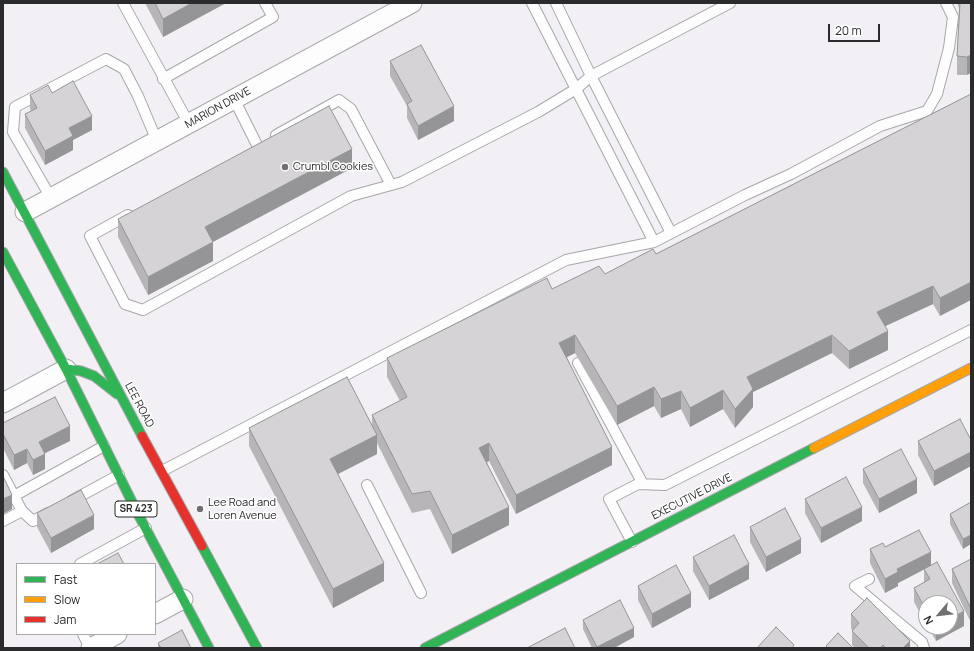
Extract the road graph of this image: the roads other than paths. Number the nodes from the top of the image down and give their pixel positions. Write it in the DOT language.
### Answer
graph roads {
  1 [pos="123,3"];
  2 [pos="265,3"];
  3 [pos="412,3"];
  4 [pos="532,3"];
  5 [pos="556,3"];
  6 [pos="730,3"];
  7 [pos="946,3"];
  8 [pos="591,76"];
  9 [pos="163,79"];
  10 [pos="576,89"];
  11 [pos="234,100"];
  12 [pos="189,124"];
  13 [pos="157,141"];
  14 [pos="3,172"];
  15 [pos="391,185"];
  16 [pos="51,198"];
  17 [pos="139,209"];
  18 [pos="25,212"];
  19 [pos="671,233"];
  20 [pos="654,242"];
  21 [pos="3,252"];
  22 [pos="971,330"];
  23 [pos="578,363"];
  24 [pos="971,368"];
  25 [pos="66,369"];
  26 [pos="122,399"];
  27 [pos="3,403"];
  28 [pos="104,446"];
  29 [pos="162,471"];
  30 [pos="3,475"];
  31 [pos="119,475"];
  32 [pos="643,484"];
  33 [pos="367,485"];
  34 [pos="14,496"];
  35 [pos="22,511"];
  36 [pos="3,521"];
  37 [pos="146,528"];
  38 [pos="632,542"];
  39 [pos="82,563"];
  40 [pos="869,579"];
  41 [pos="422,593"];
  42 [pos="182,599"];
  43 [pos="156,613"];
  44 [pos="84,635"];
  45 [pos="115,635"];
  46 [pos="90,648"];
  47 [pos="209,648"];
  48 [pos="257,648"];
  49 [pos="425,648"];
  50 [pos="924,648"];
  1 -- 9 [label="lane"];
  2 -- 9 [label="lane"];
  3 -- 11 [label="street, MARION DRIVE"];
  4 -- 10 [label="lane"];
  5 -- 8 [label="lane"];
  6 -- 8 [label="lane"];
  7 -- 19 [label="lane"];
  8 -- 10 [label="lane"];
  8 -- 19 [label="lane"];
  9 -- 12 [label="lane"];
  10 -- 15 [label="lane"];
  10 -- 20 [label="lane"];
  11 -- 12 [label="street, MARION DRIVE"];
  11 -- 15 [label="lane"];
  12 -- 13 [label="street, MARION DRIVE"];
  13 -- 16 [label="street, MARION DRIVE"];
  13 -- 16 [label="lane"];
  14 -- 18 [label="main road, LEE ROAD"];
  15 -- 17 [label="lane"];
  16 -- 18 [label="street, MARION DRIVE"];
  18 -- 26 [label="main road, LEE ROAD"];
  19 -- 20 [label="lane"];
  20 -- 29 [label="lane"];
  21 -- 25 [label="main road, SR 423"];
  22 -- 32 [label="lane"];
  23 -- 32 [label="lane"];
  24 -- 38 [label="main road, EXECUTIVE DRIVE"];
  25 -- 26 [label="main road"];
  25 -- 27 [label="street"];
  25 -- 28 [label="main road, SR 423"];
  26 -- 29 [label="main road, LEE ROAD"];
  28 -- 31 [label="main road, SR 423"];
  28 -- 34 [label="lane"];
  29 -- 48 [label="main road, LEE ROAD"];
  30 -- 34 [label="lane"];
  31 -- 35 [label="lane"];
  31 -- 37 [label="main road, SR 423"];
  32 -- 38 [label="lane"];
  33 -- 41 [label="lane"];
  34 -- 35 [label="lane"];
  35 -- 36 [label="lane"];
  37 -- 39 [label="lane"];
  37 -- 42 [label="main road, SR 423"];
  38 -- 49 [label="main road, EXECUTIVE DRIVE"];
  40 -- 50 [label="lane"];
  42 -- 43 [label="street"];
  42 -- 47 [label="main road, SR 423"];
  44 -- 46 [label="lane"];
  45 -- 46 [label="street"];
}
